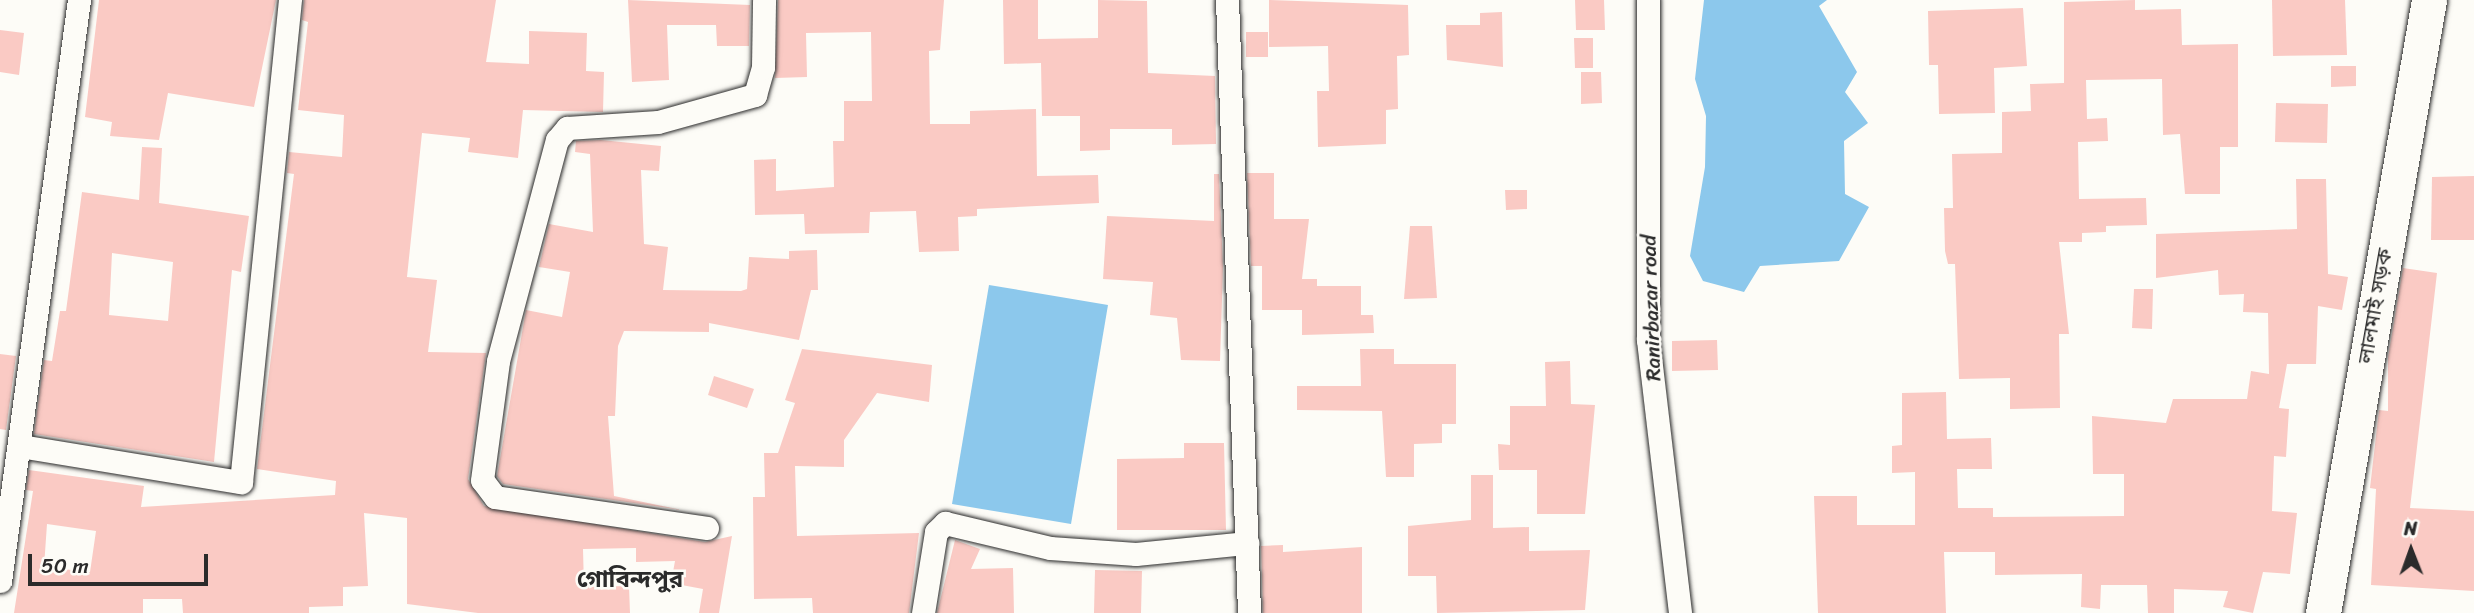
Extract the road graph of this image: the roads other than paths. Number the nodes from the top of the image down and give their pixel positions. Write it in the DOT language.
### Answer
graph roads {
  1 [pos="79,0"];
  2 [pos="290,0"];
  3 [pos="764,0"];
  4 [pos="1227,0"];
  5 [pos="1648,0"];
  6 [pos="2429,0"];
  7 [pos="20,446"];
  8 [pos="708,528"];
  9 [pos="1247,543"];
  10 [pos="0,582"];
  11 [pos="923,613"];
  12 [pos="1249,613"];
  13 [pos="1680,613"];
  14 [pos="2323,613"];
  1 -- 7 [label="street"];
  2 -- 7 [label="street"];
  3 -- 8 [label="street"];
  4 -- 9 [label="street"];
  5 -- 13 [label="street, Ranirbazar road"];
  6 -- 14 [label="main road, লালমাই সড়ক"];
  7 -- 10 [label="street"];
  9 -- 11 [label="street"];
  9 -- 12 [label="street"];
}
